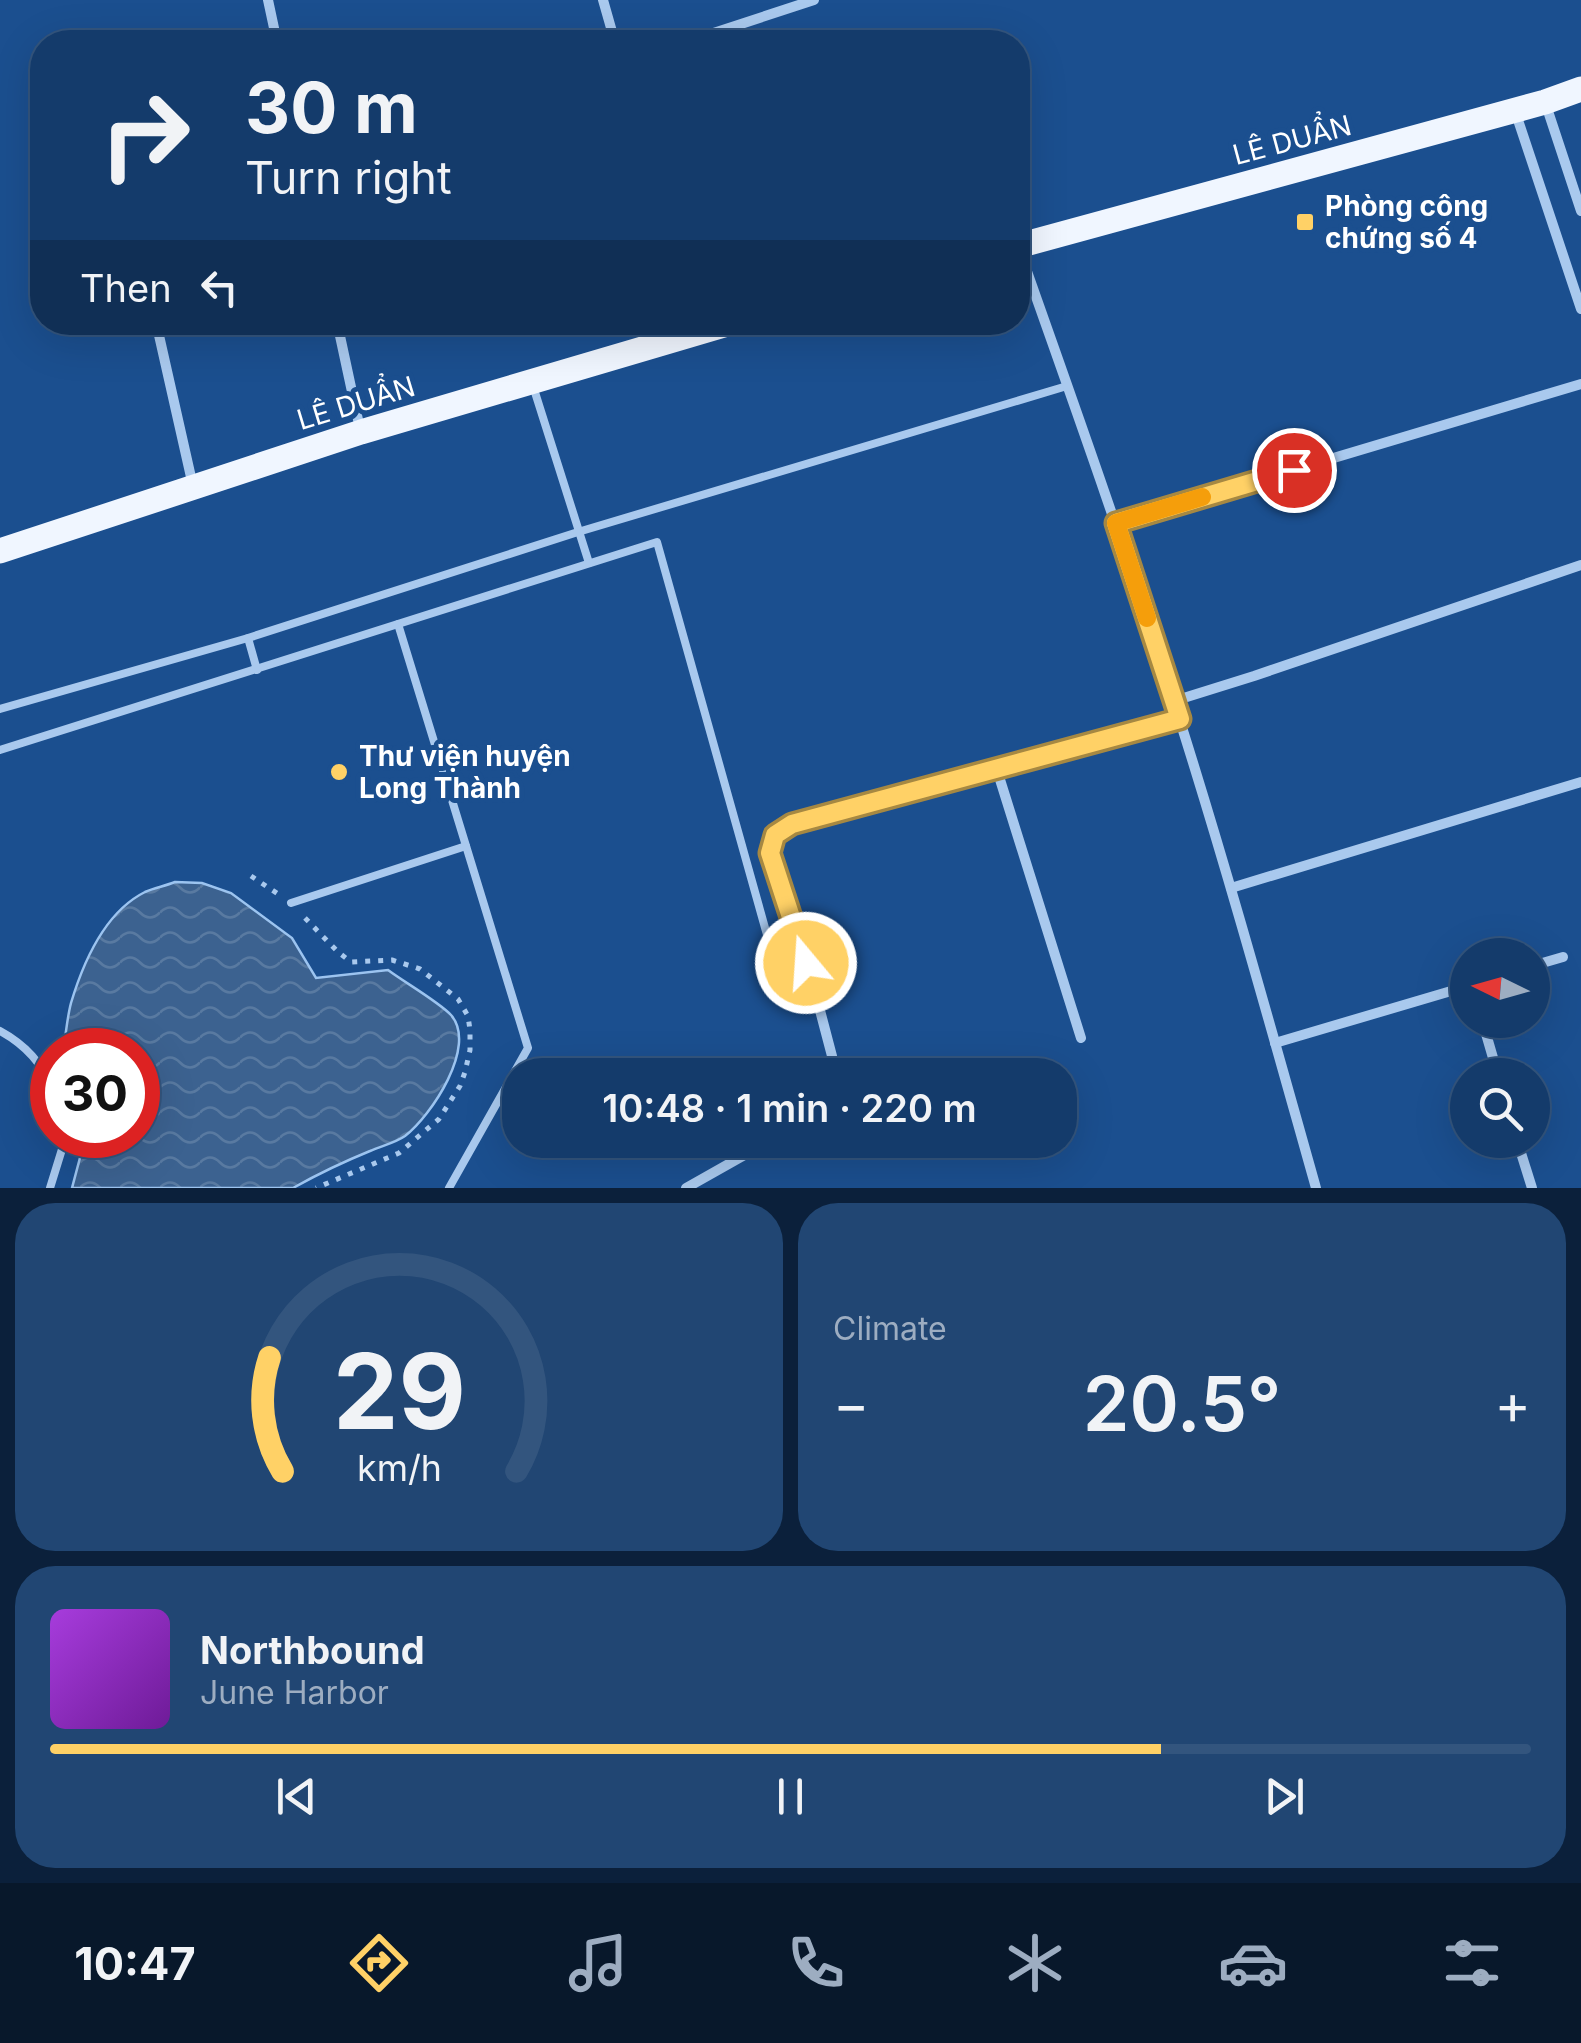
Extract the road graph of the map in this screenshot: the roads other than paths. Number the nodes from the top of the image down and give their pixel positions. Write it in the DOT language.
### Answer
graph roads {
  1 [pos="268,0"];
  2 [pos="604,0"];
  3 [pos="814,0"];
  4 [pos="274,30"];
  5 [pos="612,30"];
  6 [pos="723,30"];
  7 [pos="1581,89"];
  8 [pos="1545,102"];
  9 [pos="1514,110"];
  10 [pos="1581,210"];
  11 [pos="1030,243"];
  12 [pos="1030,280"];
  13 [pos="1581,309"];
  14 [pos="159,335"];
  15 [pos="341,335"];
  16 [pos="672,335"];
  17 [pos="532,381"];
  18 [pos="1581,384"];
  19 [pos="1068,386"];
  20 [pos="361,432"];
  21 [pos="194,487"];
  22 [pos="1116,523"];
  23 [pos="578,532"];
  24 [pos="0,551"];
  25 [pos="589,563"];
  26 [pos="1581,565"];
  27 [pos="398,624"];
  28 [pos="248,638"];
  29 [pos="257,670"];
  30 [pos="1174,701"];
  31 [pos="0,709"];
  32 [pos="1180,719"];
  33 [pos="0,750"];
  34 [pos="997,770"];
  35 [pos="1581,782"];
  36 [pos="466,846"];
  37 [pos="1231,888"];
  38 [pos="290,903"];
  39 [pos="1563,958"];
  40 [pos="1550,961"];
  41 [pos="776,967"];
  42 [pos="1450,991"];
  43 [pos="0,1030"];
  44 [pos="1081,1038"];
  45 [pos="1275,1043"];
  46 [pos="30,1054"];
  47 [pos="832,1058"];
  48 [pos="59,1158"];
  49 [pos="740,1158"];
  50 [pos="1523,1158"];
  51 [pos="50,1188"];
  52 [pos="448,1188"];
  53 [pos="686,1188"];
  54 [pos="1316,1188"];
  55 [pos="1532,1188"];
  1 -- 4 [label="street"];
  2 -- 5 [label="street"];
  3 -- 6 [label="street"];
  7 -- 8 [label="main road, LÊ DUẨN"];
  8 -- 9 [label="main road, LÊ DUẨN"];
  8 -- 10 [label="street"];
  9 -- 11 [label="main road, LÊ DUẨN"];
  9 -- 13 [label="street"];
  12 -- 19 [label="street"];
  14 -- 21 [label="street"];
  15 -- 20 [label="street"];
  16 -- 17 [label="main road, LÊ DUẨN"];
  17 -- 20 [label="main road, LÊ DUẨN"];
  17 -- 23 [label="lane"];
  18 -- 22 [label="street"];
  19 -- 22 [label="street"];
  19 -- 23 [label="lane"];
  20 -- 21 [label="main road, LÊ DUẨN"];
  21 -- 24 [label="main road, LÊ DUẨN"];
  22 -- 30 [label="street"];
  23 -- 25 [label="lane"];
  23 -- 28 [label="lane"];
  25 -- 27 [label="lane"];
  25 -- 41 [label="lane"];
  26 -- 30 [label="street"];
  27 -- 29 [label="lane"];
  27 -- 36 [label="lane"];
  28 -- 29 [label="lane"];
  28 -- 31 [label="lane"];
  29 -- 33 [label="lane"];
  30 -- 32 [label="street"];
  32 -- 34 [label="street"];
  32 -- 37 [label="street"];
  34 -- 44 [label="street"];
  34 -- 47 [label="street"];
  35 -- 37 [label="street"];
  36 -- 38 [label="lane"];
  36 -- 52 [label="lane"];
  37 -- 45 [label="street"];
  39 -- 40 [label="street"];
  42 -- 45 [label="street"];
  43 -- 46 [label="lane"];
  45 -- 54 [label="street"];
  48 -- 51 [label="lane"];
  49 -- 53 [label="street"];
  50 -- 55 [label="street"];
}
